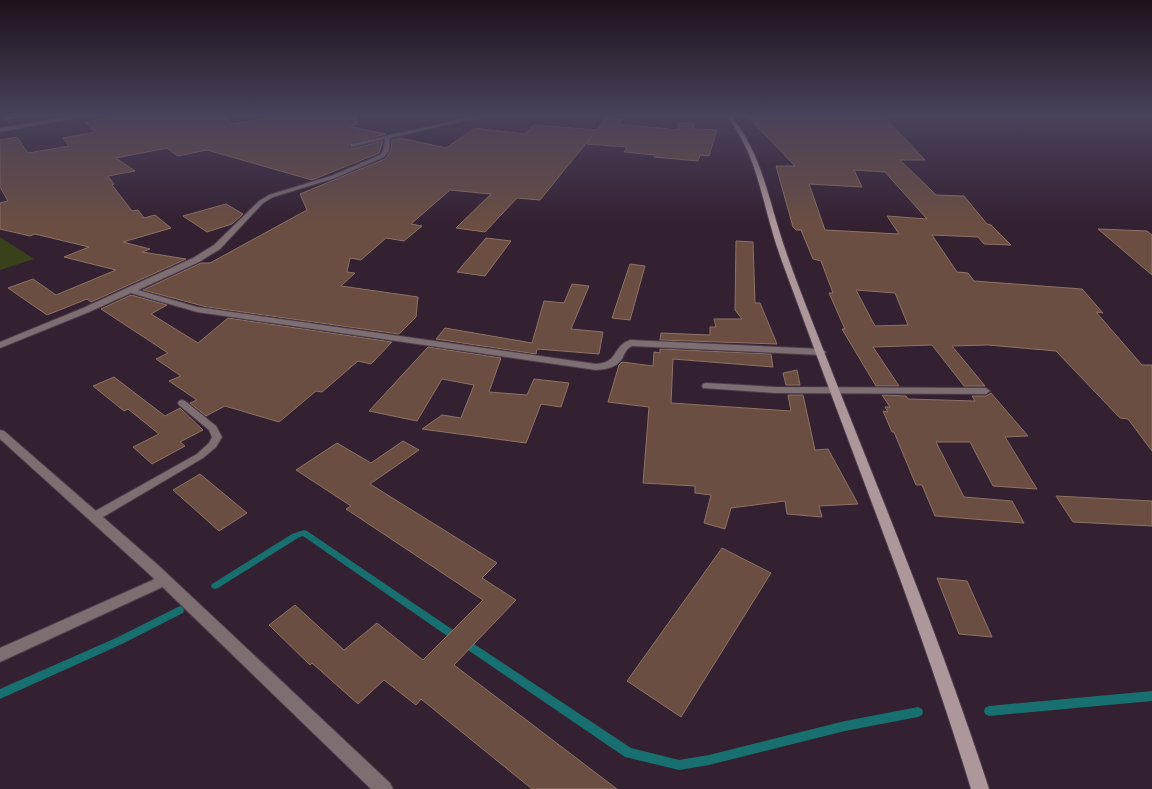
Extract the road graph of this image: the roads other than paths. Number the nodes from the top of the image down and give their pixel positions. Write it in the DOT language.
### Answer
graph roads {
  1 [pos="385,153"];
  2 [pos="751,153"];
  3 [pos="132,290"];
  4 [pos="0,344"];
  5 [pos="821,352"];
  6 [pos="706,386"];
  7 [pos="836,390"];
  8 [pos="986,391"];
  9 [pos="182,403"];
  10 [pos="0,433"];
  11 [pos="94,517"];
  12 [pos="164,580"];
  13 [pos="0,655"];
  14 [pos="384,789"];
  15 [pos="980,789"];
  1 -- 3 [label="street"];
  2 -- 5 [label="main road"];
  3 -- 4 [label="street"];
  3 -- 5 [label="street"];
  5 -- 7 [label="main road"];
  6 -- 7 [label="lane"];
  7 -- 8 [label="lane"];
  7 -- 15 [label="main road"];
  9 -- 11 [label="lane"];
  10 -- 11 [label="street"];
  11 -- 12 [label="street"];
  12 -- 13 [label="street"];
  12 -- 14 [label="street"];
}
